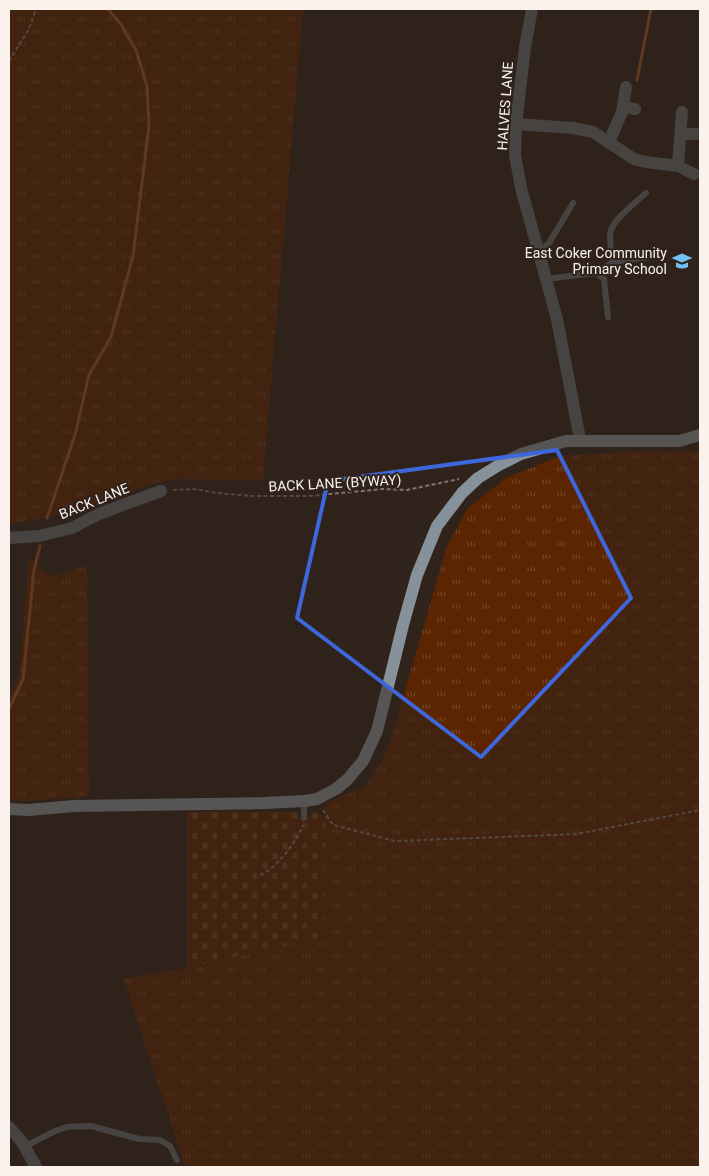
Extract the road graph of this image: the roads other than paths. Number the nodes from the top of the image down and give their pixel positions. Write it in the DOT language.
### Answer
graph roads {
  1 [pos="532,9"];
  2 [pos="626,87"];
  3 [pos="682,112"];
  4 [pos="516,124"];
  5 [pos="682,134"];
  6 [pos="696,134"];
  7 [pos="609,142"];
  8 [pos="678,166"];
  9 [pos="694,174"];
  10 [pos="646,193"];
  11 [pos="573,203"];
  12 [pos="538,252"];
  13 [pos="651,257"];
  14 [pos="613,262"];
  15 [pos="596,272"];
  16 [pos="546,279"];
  17 [pos="608,317"];
  18 [pos="700,435"];
  19 [pos="580,440"];
  20 [pos="161,491"];
  21 [pos="9,538"];
  22 [pos="310,800"];
  23 [pos="9,809"];
  24 [pos="304,818"];
  25 [pos="9,1127"];
  26 [pos="24,1147"];
  27 [pos="177,1160"];
  28 [pos="36,1167"];
  1 -- 4 [label="street, HALVES LANE"];
  2 -- 7 [label="street"];
  3 -- 5 [label="street"];
  4 -- 7 [label="street"];
  4 -- 12 [label="street, HALVES LANE"];
  5 -- 6 [label="street"];
  5 -- 8 [label="street"];
  7 -- 8 [label="street"];
  8 -- 9 [label="street"];
  10 -- 14 [label="lane"];
  11 -- 12 [label="lane"];
  12 -- 16 [label="street, HALVES LANE"];
  13 -- 14 [label="lane"];
  14 -- 15 [label="lane"];
  15 -- 16 [label="lane"];
  15 -- 17 [label="lane"];
  16 -- 19 [label="street, HALVES LANE"];
  18 -- 19 [label="street"];
  19 -- 22 [label="street"];
  20 -- 21 [label="street, BACK LANE"];
  22 -- 23 [label="street"];
  22 -- 24 [label="lane"];
  25 -- 26 [label="street"];
  26 -- 27 [label="lane"];
  26 -- 28 [label="street"];
}
